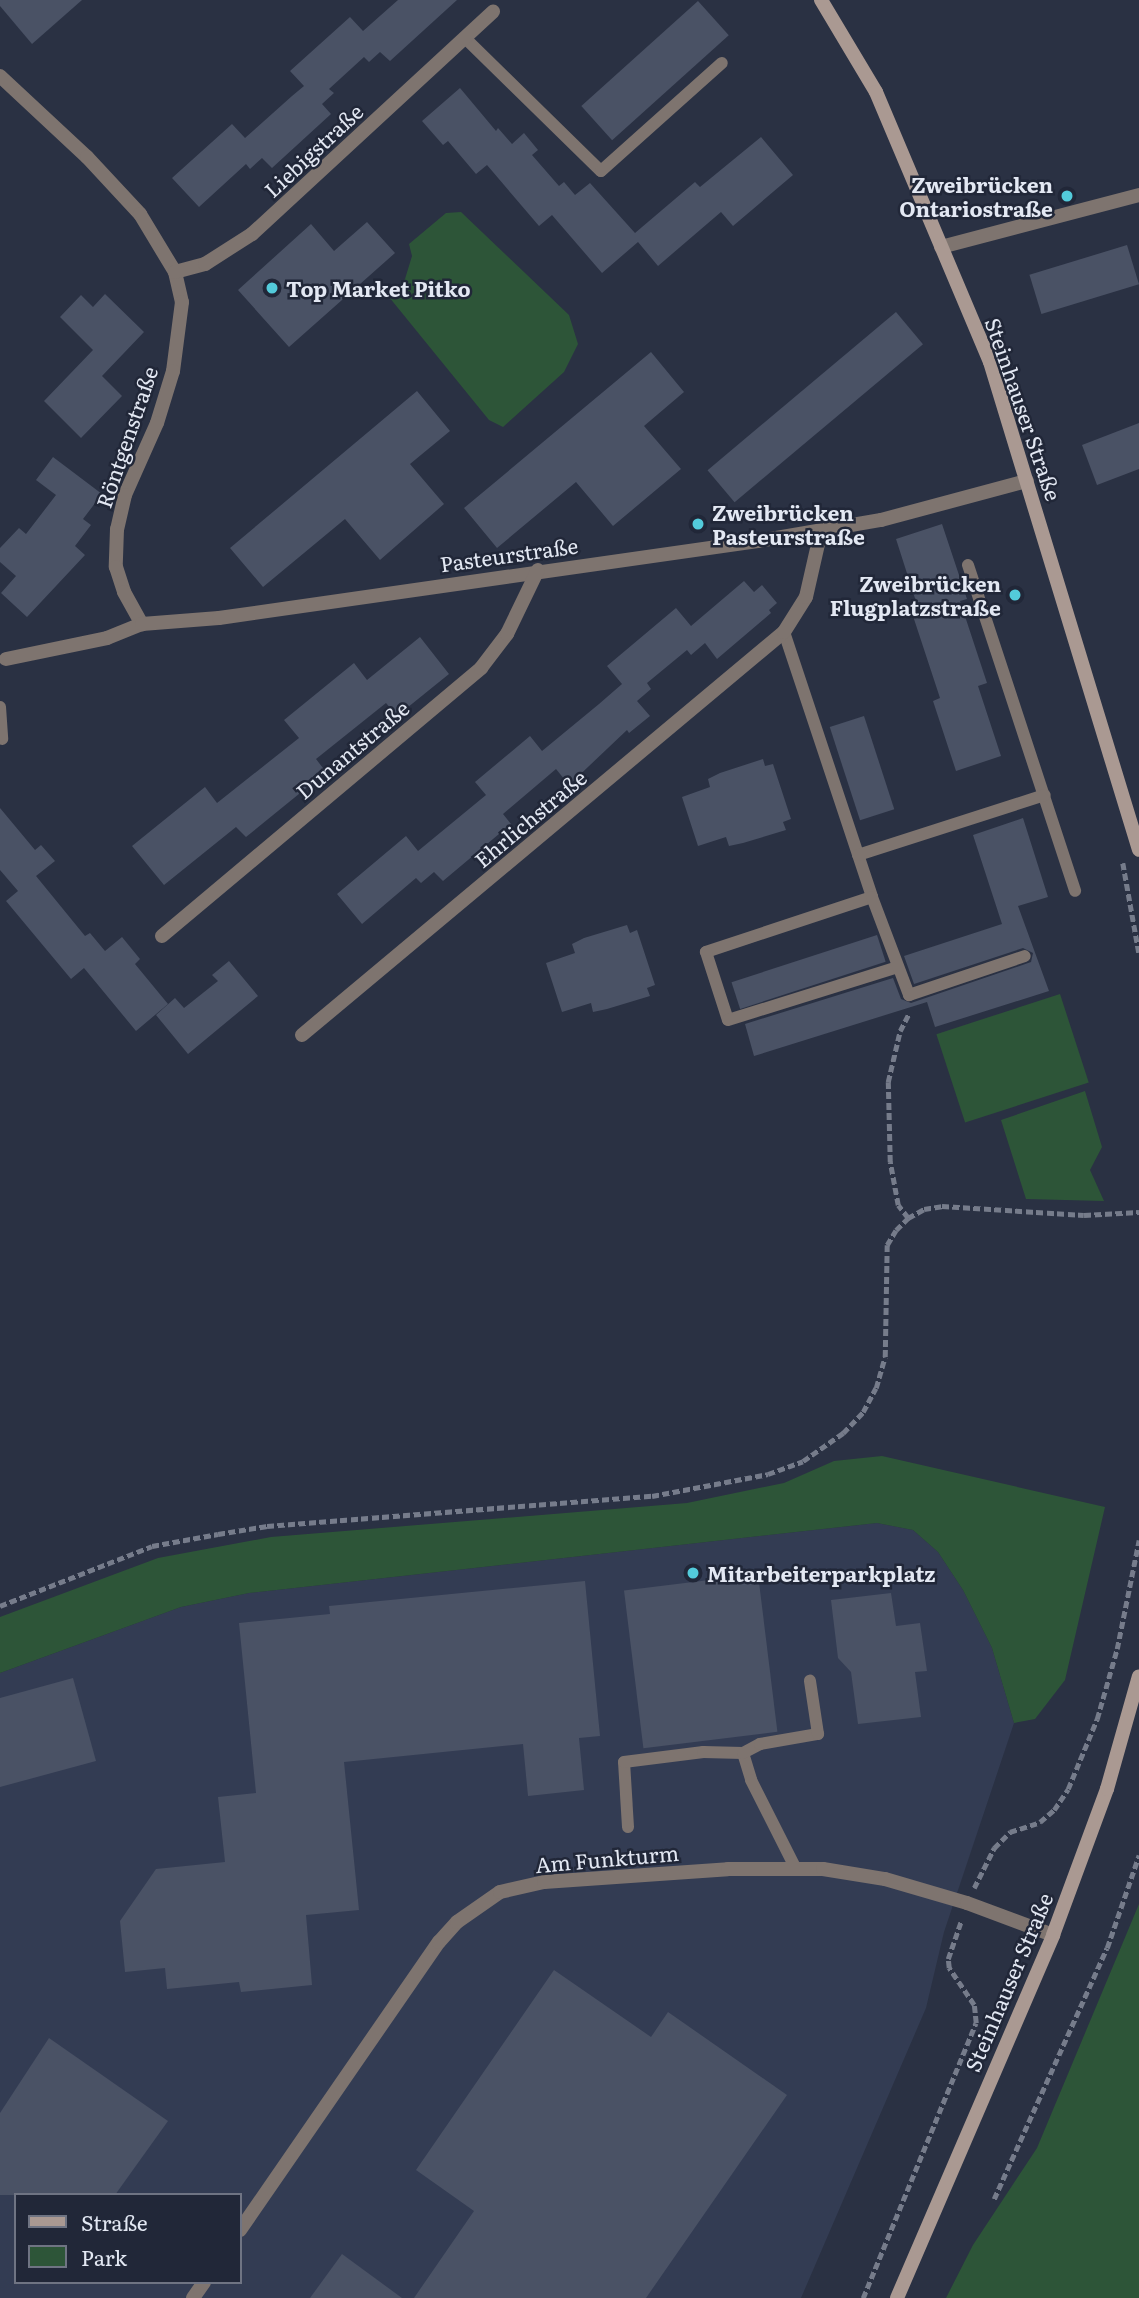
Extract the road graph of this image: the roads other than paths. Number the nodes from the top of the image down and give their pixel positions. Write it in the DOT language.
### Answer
graph roads {
  1 [pos="821,0"];
  2 [pos="493,12"];
  3 [pos="465,38"];
  4 [pos="722,63"];
  5 [pos="0,76"];
  6 [pos="1139,195"];
  7 [pos="941,247"];
  8 [pos="175,272"];
  9 [pos="1027,481"];
  10 [pos="821,531"];
  11 [pos="968,565"];
  12 [pos="538,570"];
  13 [pos="142,624"];
  14 [pos="784,632"];
  15 [pos="3,664"];
  16 [pos="0,707"];
  17 [pos="2,739"];
  18 [pos="1045,795"];
  19 [pos="1136,830"];
  20 [pos="1139,850"];
  21 [pos="858,855"];
  22 [pos="1075,891"];
  23 [pos="872,897"];
  24 [pos="162,936"];
  25 [pos="1025,956"];
  26 [pos="898,967"];
  27 [pos="302,1035"];
  28 [pos="1139,1676"];
  29 [pos="810,1681"];
  30 [pos="743,1753"];
  31 [pos="628,1827"];
  32 [pos="796,1869"];
  33 [pos="1053,1936"];
  34 [pos="242,2227"];
  35 [pos="897,2298"];
  1 -- 7 [label="main road, Steinhauser Straße"];
  2 -- 3 [label="street, Liebigstraße"];
  3 -- 4 [label="lane"];
  3 -- 8 [label="street, Liebigstraße"];
  5 -- 8 [label="street, Röntgenstraße"];
  6 -- 7 [label="street"];
  7 -- 9 [label="main road, Steinhauser Straße"];
  8 -- 13 [label="street, Röntgenstraße"];
  9 -- 10 [label="street, Pasteurstraße"];
  9 -- 19 [label="main road, Steinhauser Straße"];
  10 -- 12 [label="street, Pasteurstraße"];
  10 -- 14 [label="street, Ehrlichstraße"];
  11 -- 18 [label="lane"];
  12 -- 13 [label="street, Pasteurstraße"];
  12 -- 24 [label="street, Dunantstraße"];
  13 -- 15 [label="street, Pasteurstraße"];
  14 -- 21 [label="lane"];
  14 -- 27 [label="street, Ehrlichstraße"];
  16 -- 17 [label="lane"];
  18 -- 21 [label="lane"];
  18 -- 22 [label="lane"];
  19 -- 20 [label="main road, Steinhauser Straße"];
  21 -- 23 [label="lane"];
  23 -- 26 [label="lane"];
  23 -- 26 [label="lane"];
  25 -- 26 [label="lane"];
  28 -- 33 [label="main road, Steinhauser Straße"];
  29 -- 30 [label="lane"];
  30 -- 31 [label="lane"];
  30 -- 32 [label="lane"];
  32 -- 33 [label="street, Am Funkturm"];
  32 -- 34 [label="street, Am Funkturm"];
  33 -- 35 [label="main road, Steinhauser Straße"];
}
